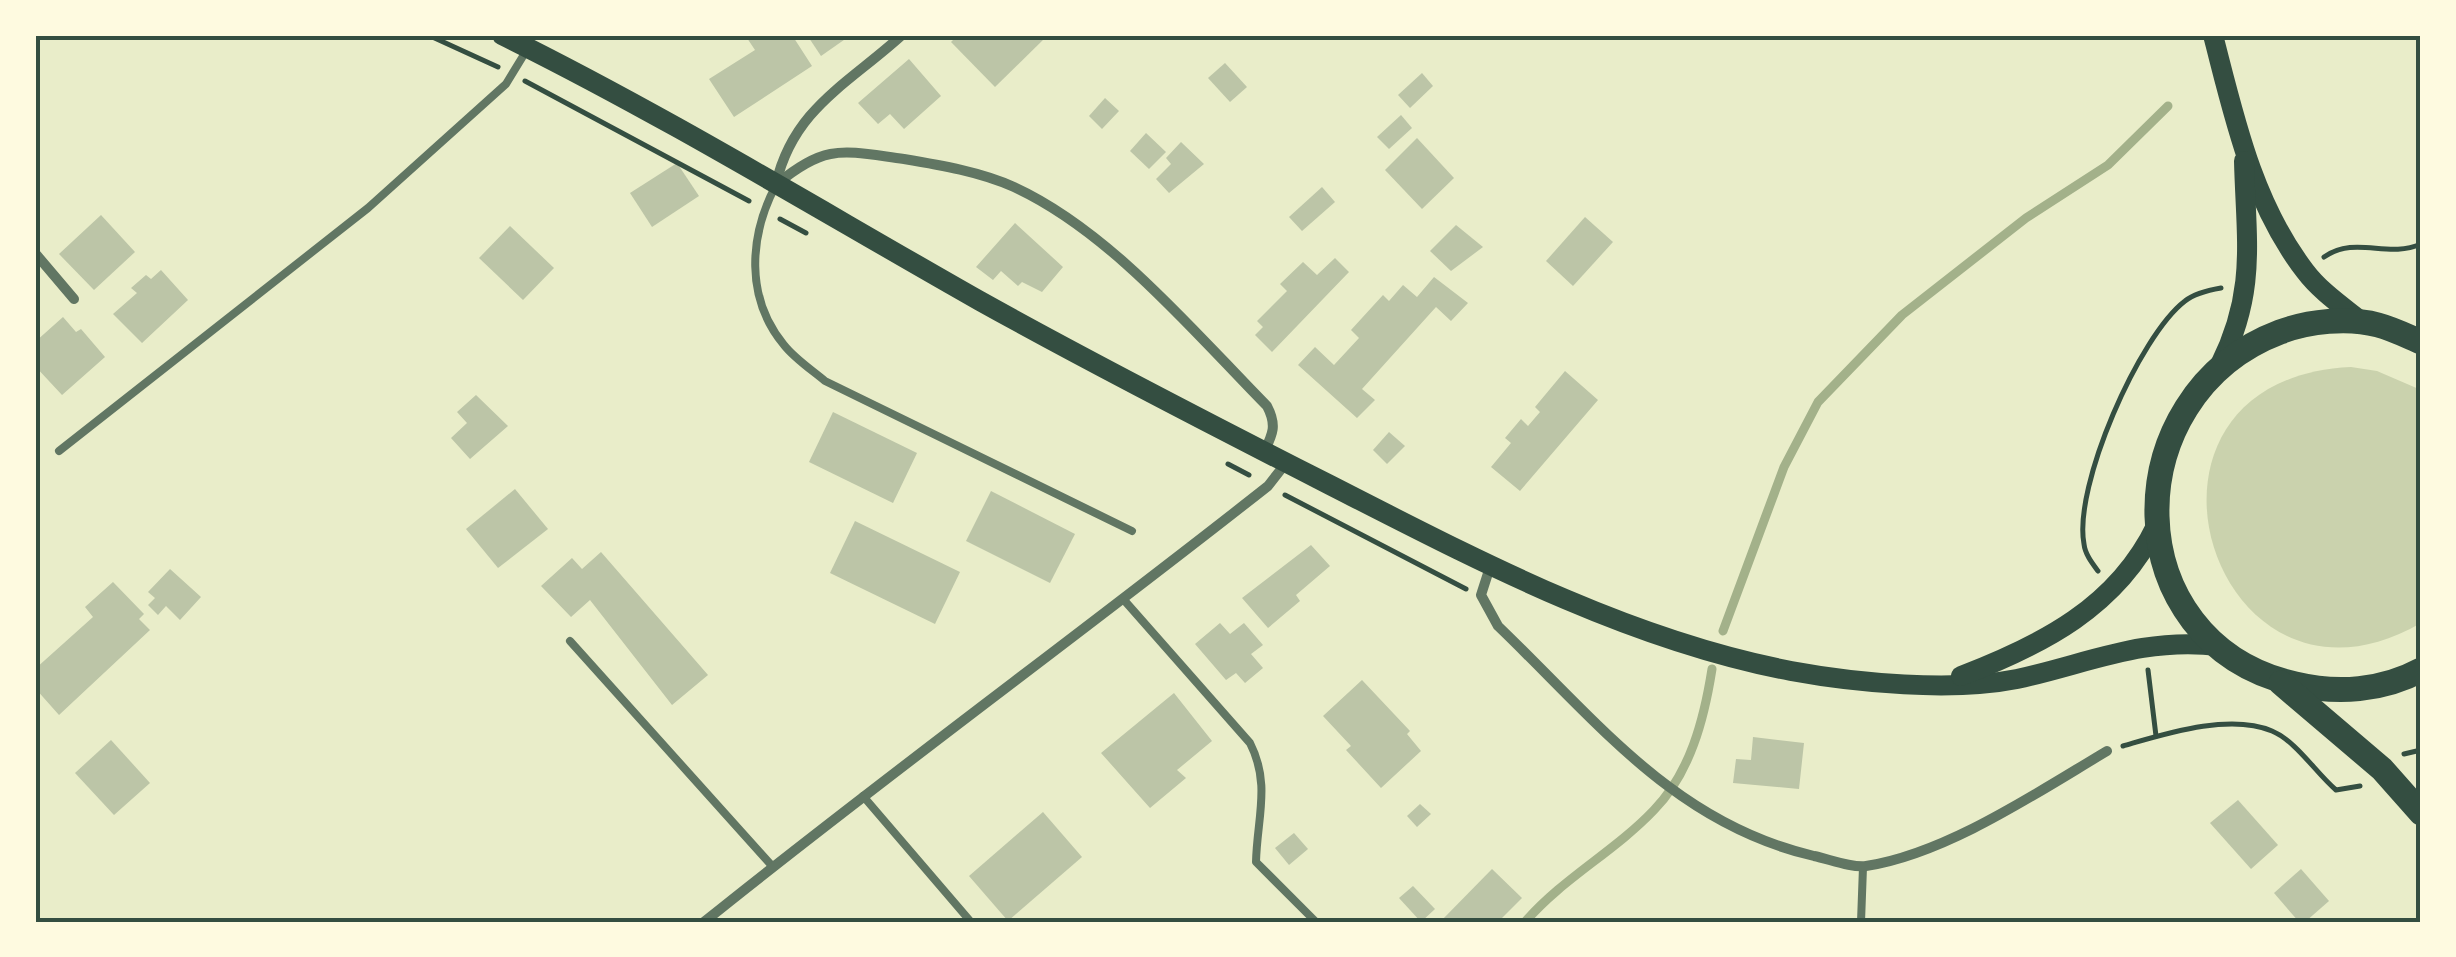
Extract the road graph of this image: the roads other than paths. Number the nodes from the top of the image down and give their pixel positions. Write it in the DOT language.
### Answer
graph roads {
  1 [pos="502,35"];
  2 [pos="902,35"];
  3 [pos="2213,35"];
  4 [pos="528,48"];
  5 [pos="2243,154"];
  6 [pos="776,184"];
  7 [pos="35,252"];
  8 [pos="74,299"];
  9 [pos="2421,318"];
  10 [pos="2370,324"];
  11 [pos="2421,342"];
  12 [pos="2220,365"];
  13 [pos="60,451"];
  14 [pos="1264,452"];
  15 [pos="1286,463"];
  16 [pos="2156,526"];
  17 [pos="1132,531"];
  18 [pos="1490,567"];
  19 [pos="1124,600"];
  20 [pos="570,642"];
  21 [pos="2219,646"];
  22 [pos="2421,670"];
  23 [pos="2277,680"];
  24 [pos="1944,683"];
  25 [pos="2106,751"];
  26 [pos="862,795"];
  27 [pos="2421,813"];
  28 [pos="773,866"];
  29 [pos="1864,867"];
  30 [pos="704,922"];
  31 [pos="971,922"];
  32 [pos="1316,922"];
  33 [pos="1861,922"];
  1 -- 4 [label="main road"];
  2 -- 6 [label="street"];
  3 -- 5 [label="main road"];
  4 -- 6 [label="main road"];
  4 -- 13 [label="lane"];
  5 -- 10 [label="main road"];
  5 -- 12 [label="main road"];
  6 -- 14 [label="main road"];
  6 -- 14 [label="street"];
  6 -- 17 [label="lane"];
  7 -- 8 [label="street"];
  9 -- 10 [label="main road"];
  10 -- 11 [label="main road"];
  10 -- 12 [label="main road"];
  12 -- 16 [label="main road"];
  14 -- 15 [label="main road"];
  15 -- 18 [label="main road"];
  15 -- 19 [label="street"];
  16 -- 21 [label="main road"];
  16 -- 24 [label="main road"];
  18 -- 24 [label="main road"];
  18 -- 29 [label="street"];
  19 -- 26 [label="street"];
  19 -- 32 [label="lane"];
  20 -- 28 [label="lane"];
  21 -- 23 [label="main road"];
  21 -- 24 [label="main road"];
  22 -- 23 [label="main road"];
  23 -- 27 [label="main road"];
  25 -- 29 [label="street"];
  26 -- 28 [label="street"];
  26 -- 31 [label="lane"];
  28 -- 30 [label="street"];
  29 -- 33 [label="lane"];
}
